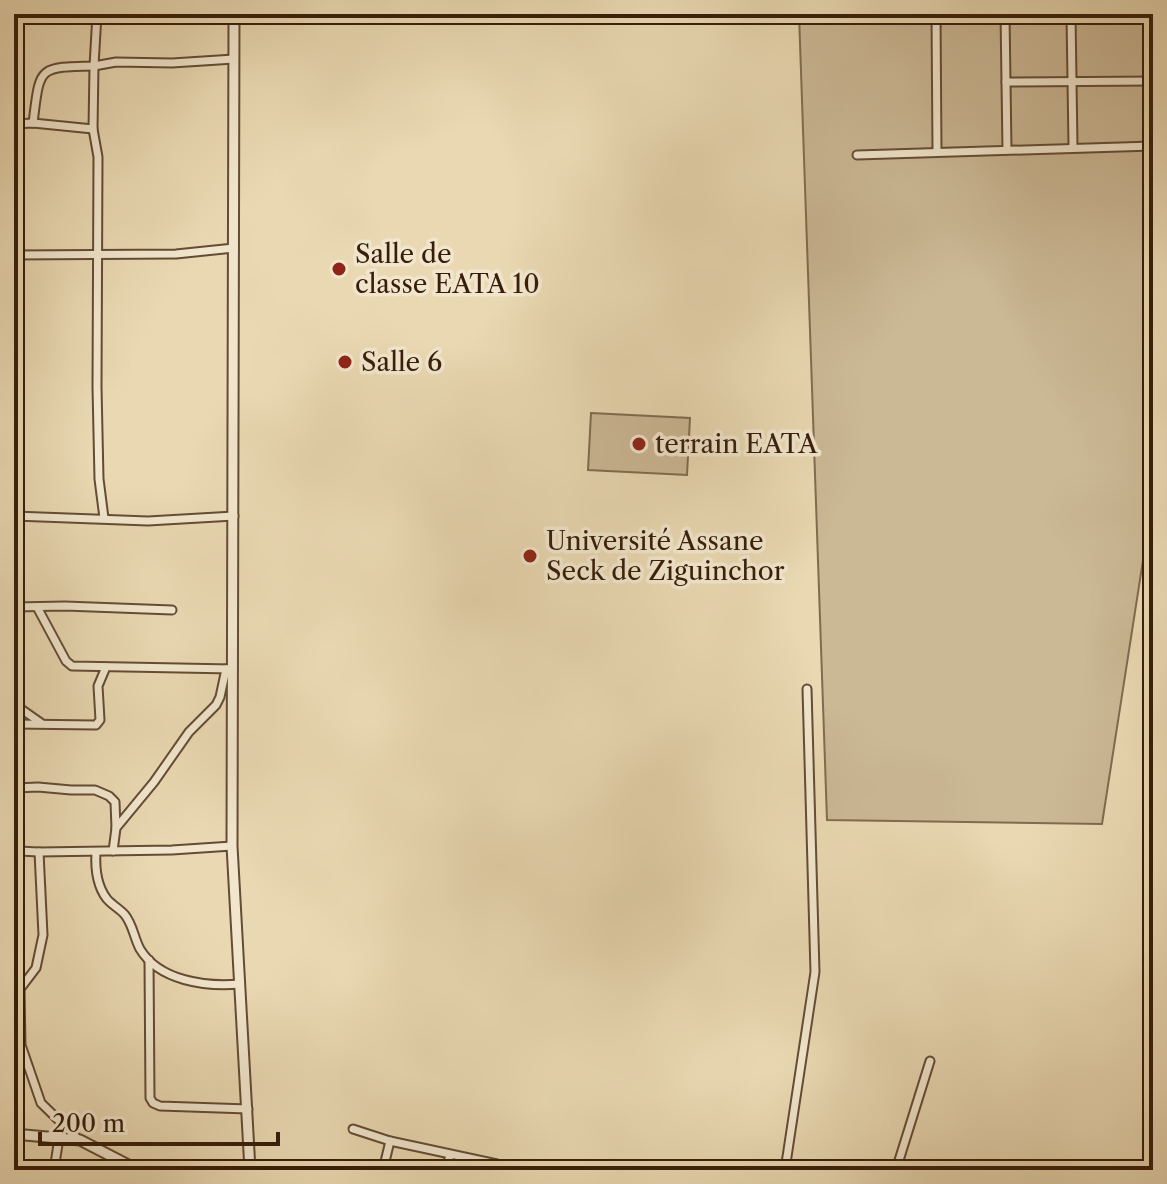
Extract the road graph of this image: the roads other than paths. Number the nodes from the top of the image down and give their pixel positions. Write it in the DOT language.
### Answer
graph roads {
  1 [pos="97,14"];
  2 [pos="234,14"];
  3 [pos="936,14"];
  4 [pos="1005,14"];
  5 [pos="1071,14"];
  6 [pos="234,59"];
  7 [pos="94,66"];
  8 [pos="1073,81"];
  9 [pos="1153,81"];
  10 [pos="1006,82"];
  11 [pos="33,123"];
  12 [pos="14,124"];
  13 [pos="93,129"];
  14 [pos="1153,146"];
  15 [pos="1073,147"];
  16 [pos="1007,150"];
  17 [pos="937,152"];
  18 [pos="857,155"];
  19 [pos="234,248"];
  20 [pos="14,255"];
  21 [pos="98,255"];
  22 [pos="14,516"];
  23 [pos="234,516"];
  24 [pos="104,518"];
  25 [pos="14,607"];
  26 [pos="37,607"];
  27 [pos="172,610"];
  28 [pos="106,667"];
  29 [pos="229,669"];
  30 [pos="807,689"];
  31 [pos="14,704"];
  32 [pos="14,724"];
  33 [pos="43,725"];
  34 [pos="15,791"];
  35 [pos="116,828"];
  36 [pos="232,846"];
  37 [pos="16,849"];
  38 [pos="113,851"];
  39 [pos="39,852"];
  40 [pos="96,852"];
  41 [pos="149,960"];
  42 [pos="240,984"];
  43 [pos="17,1044"];
  44 [pos="930,1061"];
  45 [pos="248,1109"];
  46 [pos="353,1129"];
  47 [pos="14,1134"];
  48 [pos="59,1138"];
  49 [pos="80,1140"];
  50 [pos="390,1141"];
  51 [pos="450,1155"];
  52 [pos="54,1170"];
  53 [pos="138,1170"];
  54 [pos="250,1170"];
  55 [pos="383,1170"];
  56 [pos="446,1170"];
  57 [pos="502,1170"];
  58 [pos="569,1170"];
  59 [pos="591,1170"];
  60 [pos="785,1170"];
  61 [pos="896,1170"];
  1 -- 7 [label="street"];
  2 -- 6 [label="street"];
  3 -- 17 [label="street"];
  4 -- 10 [label="street"];
  5 -- 8 [label="street"];
  6 -- 7 [label="street"];
  6 -- 19 [label="street"];
  7 -- 11 [label="street"];
  7 -- 13 [label="street"];
  8 -- 9 [label="street"];
  8 -- 10 [label="street"];
  8 -- 15 [label="street"];
  10 -- 16 [label="street"];
  11 -- 12 [label="street"];
  11 -- 13 [label="street"];
  13 -- 21 [label="street"];
  14 -- 15 [label="street"];
  15 -- 16 [label="street"];
  16 -- 17 [label="street"];
  17 -- 18 [label="street"];
  19 -- 21 [label="street"];
  19 -- 23 [label="street"];
  20 -- 21 [label="street"];
  21 -- 24 [label="street"];
  22 -- 24 [label="street"];
  23 -- 24 [label="street"];
  23 -- 29 [label="street"];
  25 -- 26 [label="street"];
  26 -- 27 [label="street"];
  26 -- 28 [label="street"];
  28 -- 29 [label="street"];
  28 -- 33 [label="street"];
  29 -- 35 [label="street"];
  29 -- 36 [label="street"];
  30 -- 60 [label="street"];
  31 -- 33 [label="street"];
  32 -- 33 [label="street"];
  32 -- 34 [label="street"];
  34 -- 35 [label="street"];
  35 -- 38 [label="street"];
  36 -- 38 [label="street"];
  36 -- 42 [label="street"];
  37 -- 39 [label="street"];
  38 -- 40 [label="street"];
  39 -- 40 [label="street"];
  39 -- 43 [label="street"];
  40 -- 41 [label="street"];
  41 -- 42 [label="street"];
  41 -- 45 [label="street"];
  42 -- 45 [label="street"];
  43 -- 49 [label="street"];
  44 -- 61 [label="street"];
  45 -- 54 [label="street"];
  46 -- 50 [label="street"];
  47 -- 48 [label="street"];
  48 -- 49 [label="street"];
  48 -- 52 [label="street"];
  49 -- 53 [label="street"];
  50 -- 51 [label="street"];
  50 -- 55 [label="street"];
  51 -- 56 [label="street"];
  51 -- 57 [label="street"];
  58 -- 59 [label="street"];
}
